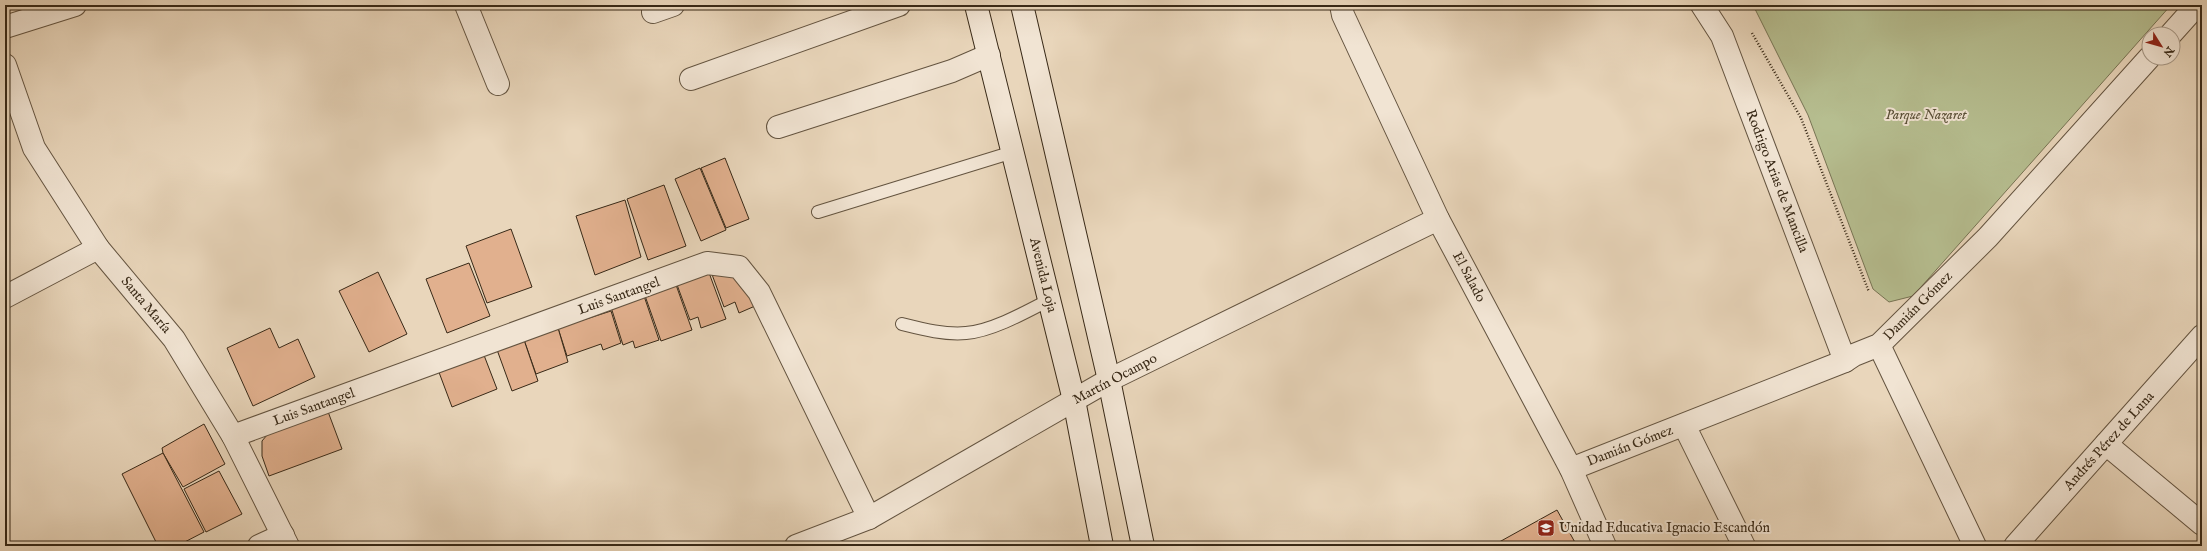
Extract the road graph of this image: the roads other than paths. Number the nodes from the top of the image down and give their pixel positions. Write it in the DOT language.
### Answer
graph roads {
  1 [pos="75,5"];
  2 [pos="466,5"];
  3 [pos="899,5"];
  4 [pos="976,5"];
  5 [pos="1022,5"];
  6 [pos="1341,5"];
  7 [pos="1702,5"];
  8 [pos="2197,5"];
  9 [pos="2178,26"];
  10 [pos="5,27"];
  11 [pos="989,55"];
  12 [pos="5,65"];
  13 [pos="2142,66"];
  14 [pos="690,79"];
  15 [pos="498,84"];
  16 [pos="778,127"];
  17 [pos="1013,152"];
  18 [pos="818,212"];
  19 [pos="1438,219"];
  20 [pos="98,248"];
  21 [pos="5,297"];
  22 [pos="1049,300"];
  23 [pos="902,324"];
  24 [pos="2202,336"];
  25 [pos="1879,345"];
  26 [pos="1845,361"];
  27 [pos="1109,380"];
  28 [pos="1074,400"];
  29 [pos="1684,424"];
  30 [pos="233,436"];
  31 [pos="2106,444"];
  32 [pos="1571,469"];
  33 [pos="869,518"];
  34 [pos="2202,524"];
  35 [pos="286,541"];
  36 [pos="259,546"];
  37 [pos="796,546"];
  38 [pos="1102,546"];
  39 [pos="1143,546"];
  40 [pos="1605,546"];
  41 [pos="1744,546"];
  42 [pos="1975,546"];
  43 [pos="2015,546"];
  1 -- 10 [label="street"];
  2 -- 15 [label="street"];
  3 -- 14 [label="street"];
  4 -- 11 [label="street, Avenida Loja"];
  5 -- 27 [label="street"];
  6 -- 19 [label="street, El Salado"];
  7 -- 26 [label="street, Rodrigo Arias de Mancilla"];
  8 -- 9 [label="street"];
  11 -- 16 [label="street"];
  11 -- 17 [label="street, Avenida Loja"];
  12 -- 20 [label="street, Santa María"];
  13 -- 25 [label="street, Damián Gómez"];
  17 -- 18 [label="lane"];
  17 -- 22 [label="street, Avenida Loja"];
  19 -- 27 [label="street, Martín Ocampo"];
  19 -- 32 [label="street, El Salado"];
  20 -- 21 [label="street"];
  20 -- 30 [label="street, Santa María"];
  22 -- 23 [label="lane"];
  22 -- 28 [label="street, Avenida Loja"];
  24 -- 31 [label="street, Andrés Pérez de Luna"];
  25 -- 26 [label="street, Damián Gómez"];
  25 -- 42 [label="street"];
  26 -- 29 [label="street, Damián Gómez"];
  27 -- 28 [label="street, Martín Ocampo"];
  27 -- 39 [label="street"];
  28 -- 33 [label="street, Martín Ocampo"];
  28 -- 38 [label="street, Avenida Loja"];
  29 -- 32 [label="street, Damián Gómez"];
  29 -- 41 [label="street"];
  30 -- 33 [label="street, Luis Santangel"];
  30 -- 35 [label="street, Santa María"];
  31 -- 34 [label="street"];
  31 -- 43 [label="street, Andrés Pérez de Luna"];
  32 -- 40 [label="street, El Salado"];
  33 -- 37 [label="street, Martín Ocampo"];
  35 -- 36 [label="street"];
}
